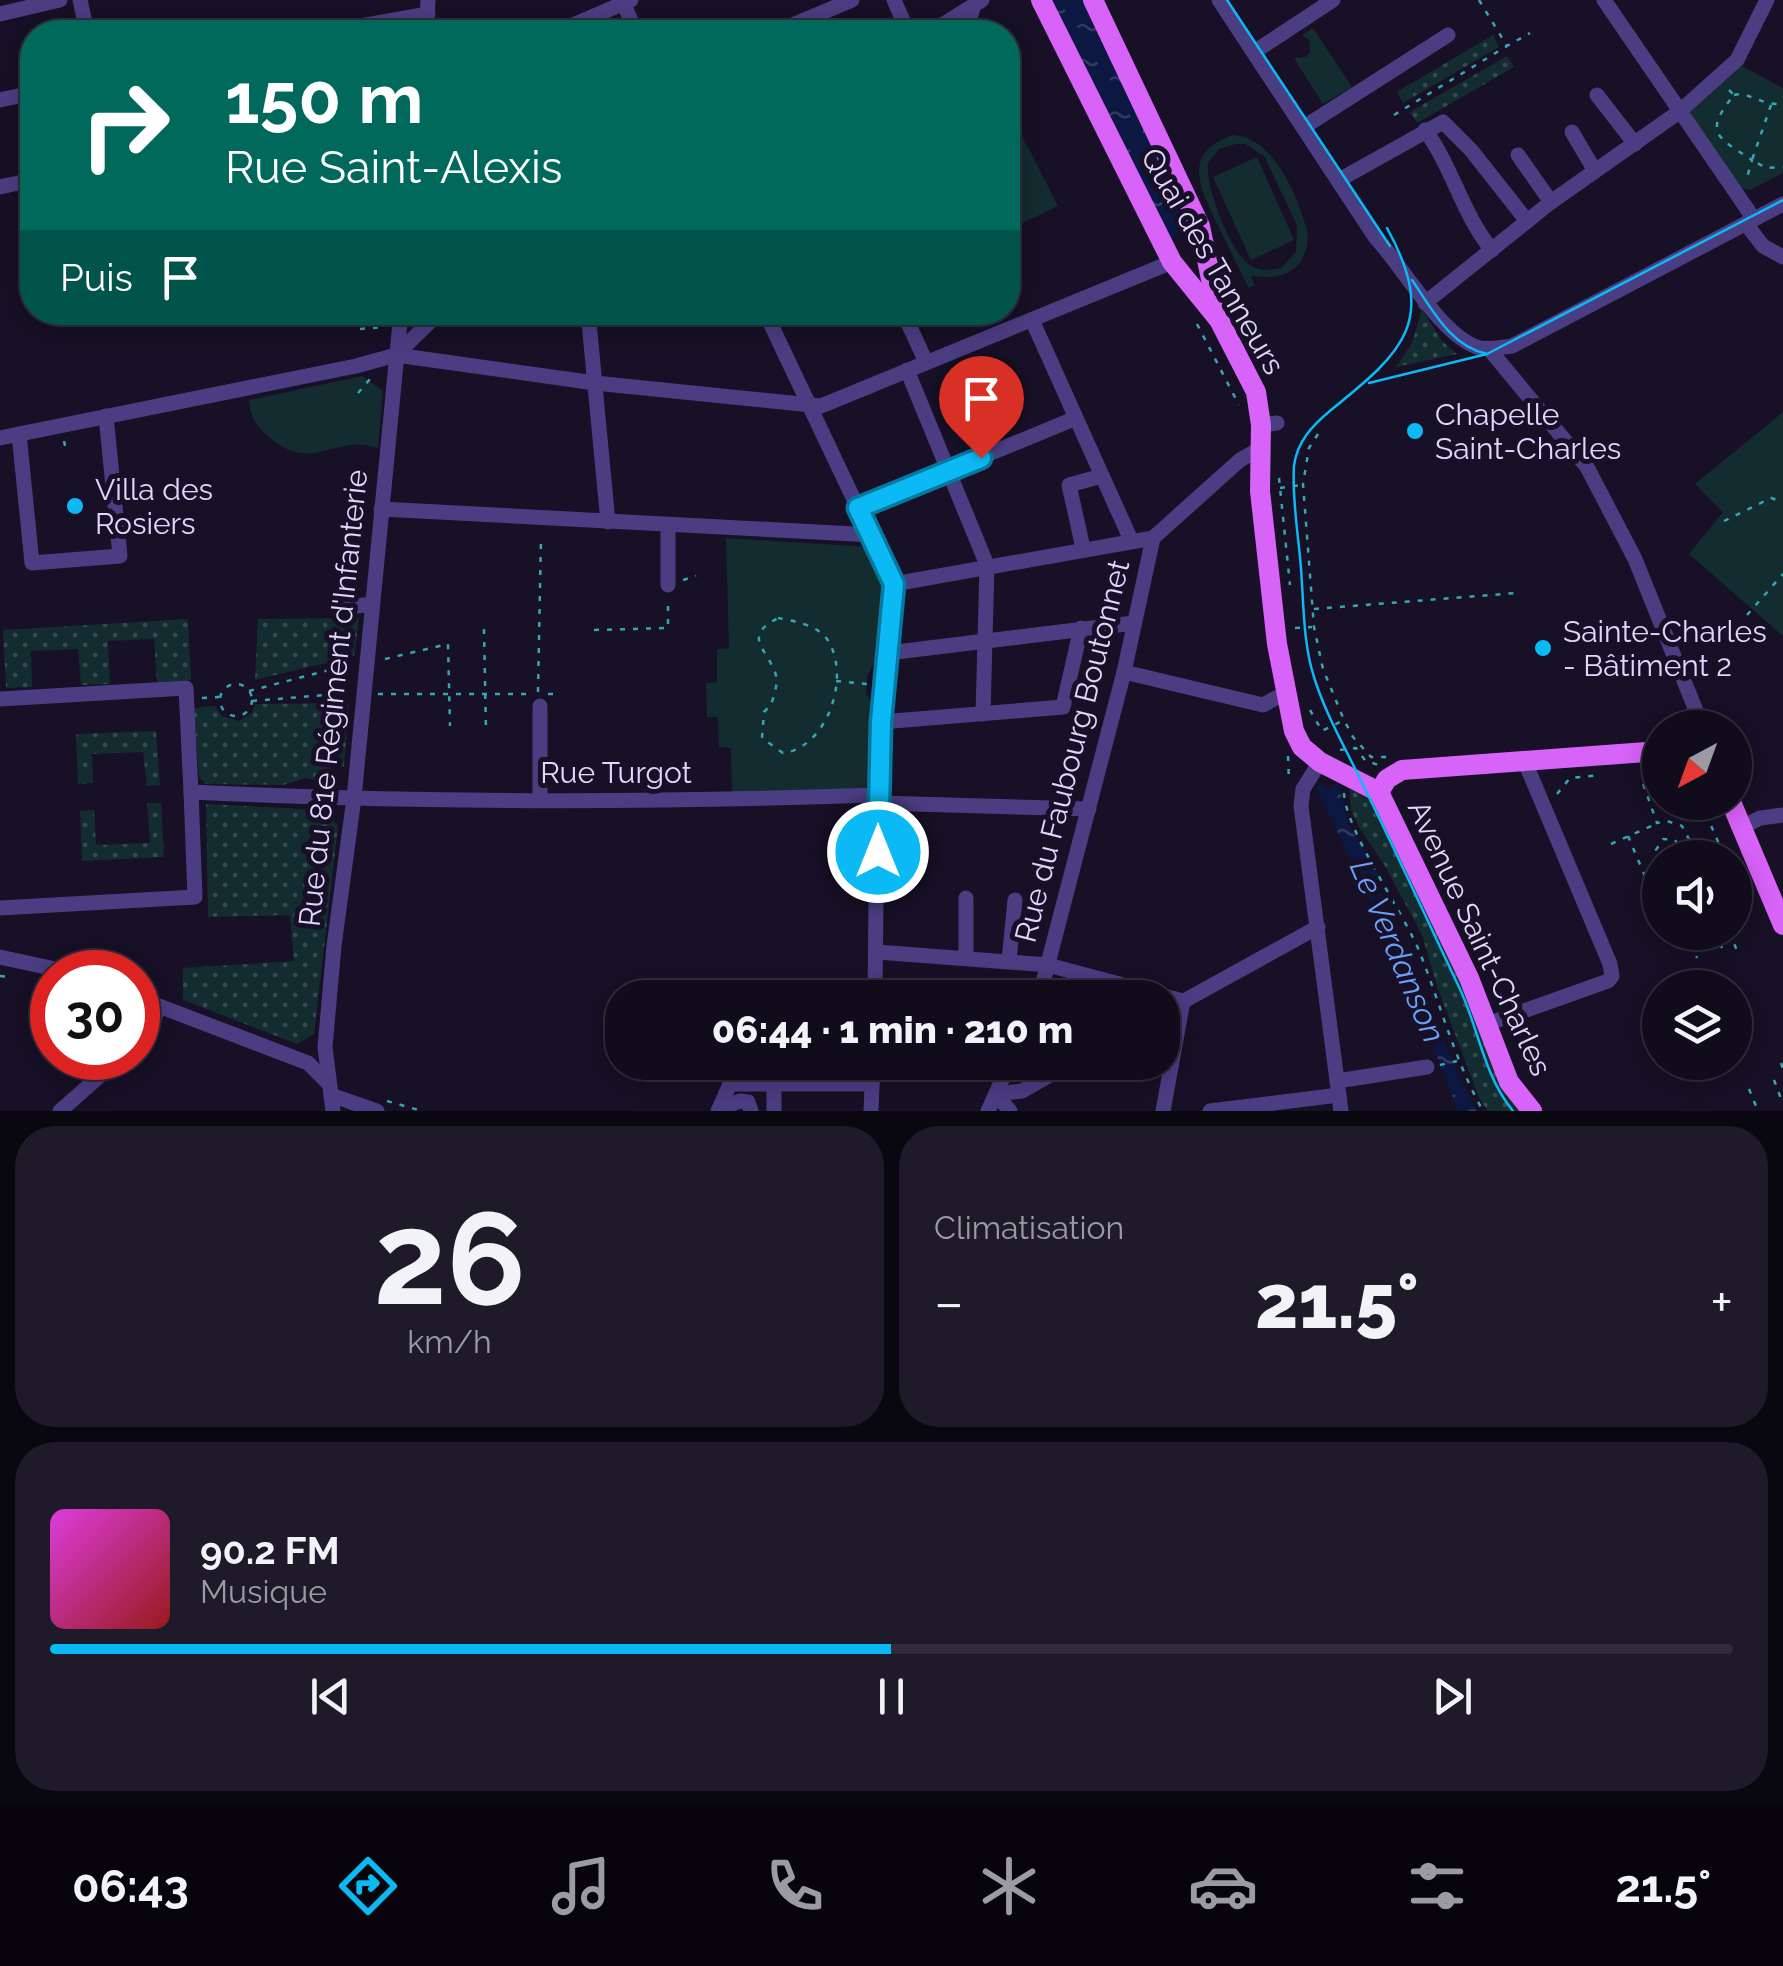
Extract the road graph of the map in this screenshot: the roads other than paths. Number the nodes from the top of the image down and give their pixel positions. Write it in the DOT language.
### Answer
graph roads {
  1 [pos="60,0"];
  2 [pos="852,0"];
  3 [pos="1041,0"];
  4 [pos="1092,0"];
  5 [pos="1220,0"];
  6 [pos="1333,0"];
  7 [pos="1604,0"];
  8 [pos="1767,0"];
  9 [pos="625,1"];
  10 [pos="978,4"];
  11 [pos="428,7"];
  12 [pos="0,14"];
  13 [pos="375,20"];
  14 [pos="584,20"];
  15 [pos="804,20"];
  16 [pos="951,20"];
  17 [pos="1448,35"];
  18 [pos="1254,52"];
  19 [pos="1598,95"];
  20 [pos="1679,112"];
  21 [pos="1304,127"];
  22 [pos="1425,130"];
  23 [pos="1572,132"];
  24 [pos="1634,144"];
  25 [pos="1518,155"];
  26 [pos="1596,172"];
  27 [pos="1339,180"];
  28 [pos="1551,202"];
  29 [pos="1783,204"];
  30 [pos="1526,221"];
  31 [pos="1750,221"];
  32 [pos="1205,244"];
  33 [pos="1492,250"];
  34 [pos="1168,255"];
  35 [pos="1783,257"];
  36 [pos="1425,304"];
  37 [pos="1032,320"];
  38 [pos="1219,320"];
  39 [pos="399,325"];
  40 [pos="427,325"];
  41 [pos="589,325"];
  42 [pos="771,325"];
  43 [pos="908,325"];
  44 [pos="1019,325"];
  45 [pos="1020,325"];
  46 [pos="1488,348"];
  47 [pos="396,355"];
  48 [pos="926,362"];
  49 [pos="908,370"];
  50 [pos="595,382"];
  51 [pos="810,406"];
  52 [pos="106,416"];
  53 [pos="1076,418"];
  54 [pos="19,434"];
  55 [pos="0,438"];
  56 [pos="1269,456"];
  57 [pos="949,471"];
  58 [pos="1102,476"];
  59 [pos="858,508"];
  60 [pos="382,509"];
  61 [pos="608,522"];
  62 [pos="668,524"];
  63 [pos="873,535"];
  64 [pos="1153,538"];
  65 [pos="1131,540"];
  66 [pos="1083,548"];
  67 [pos="986,565"];
  68 [pos="894,584"];
  69 [pos="668,585"];
  70 [pos="372,604"];
  71 [pos="350,606"];
  72 [pos="1134,623"];
  73 [pos="1081,628"];
  74 [pos="984,642"];
  75 [pos="888,653"];
  76 [pos="1124,672"];
  77 [pos="1285,693"];
  78 [pos="0,699"];
  79 [pos="539,700"];
  80 [pos="1694,704"];
  81 [pos="1694,710"];
  82 [pos="1696,710"];
  83 [pos="983,714"];
  84 [pos="881,722"];
  85 [pos="1642,752"];
  86 [pos="1326,758"];
  87 [pos="1525,762"];
  88 [pos="191,792"];
  89 [pos="1379,792"];
  90 [pos="354,798"];
  91 [pos="540,799"];
  92 [pos="878,799"];
  93 [pos="1089,809"];
  94 [pos="1783,815"];
  95 [pos="1739,820"];
  96 [pos="1742,827"];
  97 [pos="1776,889"];
  98 [pos="966,898"];
  99 [pos="1014,900"];
  100 [pos="0,908"];
  101 [pos="1783,926"];
  102 [pos="1318,927"];
  103 [pos="877,952"];
  104 [pos="966,956"];
  105 [pos="0,957"];
  106 [pos="1009,960"];
  107 [pos="30,964"];
  108 [pos="1048,964"];
  109 [pos="876,980"];
  110 [pos="1043,980"];
  111 [pos="1183,1001"];
  112 [pos="1180,1003"];
  113 [pos="160,1007"];
  114 [pos="1487,1024"];
  115 [pos="325,1047"];
  116 [pos="308,1063"];
  117 [pos="1427,1067"];
  118 [pos="95,1080"];
  119 [pos="872,1080"];
  120 [pos="1002,1080"];
  121 [pos="1041,1080"];
  122 [pos="774,1083"];
  123 [pos="872,1084"];
  124 [pos="996,1094"];
  125 [pos="1339,1096"];
  126 [pos="331,1097"];
  127 [pos="719,1110"];
  128 [pos="60,1111"];
  129 [pos="377,1111"];
  130 [pos="751,1111"];
  131 [pos="774,1111"];
  132 [pos="871,1111"];
  133 [pos="988,1111"];
  134 [pos="1010,1111"];
  135 [pos="1164,1111"];
  136 [pos="1210,1111"];
  137 [pos="1532,1111"];
  1 -- 12 [label="street"];
  2 -- 15 [label="street"];
  3 -- 34 [label="main road, Quai des Tanneurs"];
  4 -- 32 [label="main road"];
  5 -- 18 [label="street"];
  6 -- 18 [label="street"];
  7 -- 20 [label="street"];
  8 -- 20 [label="street"];
  9 -- 14 [label="street"];
  10 -- 16 [label="street"];
  11 -- 13 [label="street"];
  17 -- 21 [label="street"];
  18 -- 21 [label="street"];
  19 -- 24 [label="street"];
  20 -- 24 [label="street"];
  20 -- 31 [label="street"];
  21 -- 27 [label="street"];
  22 -- 27 [label="street"];
  22 -- 30 [label="street"];
  22 -- 33 [label="street"];
  23 -- 26 [label="street"];
  24 -- 26 [label="street"];
  25 -- 28 [label="street"];
  26 -- 28 [label="street"];
  27 -- 36 [label="street"];
  28 -- 30 [label="street"];
  29 -- 31 [label="street"];
  30 -- 33 [label="street"];
  31 -- 35 [label="street"];
  31 -- 46 [label="street"];
  32 -- 34 [label="main road"];
  32 -- 38 [label="main road"];
  33 -- 36 [label="street"];
  34 -- 37 [label="street"];
  34 -- 38 [label="main road, Quai des Tanneurs"];
  36 -- 46 [label="street"];
  37 -- 45 [label="street"];
  37 -- 53 [label="street"];
  38 -- 56 [label="main road, Quai des Tanneurs"];
  39 -- 47 [label="street, Rue du 81e Régiment d'Infanterie"];
  40 -- 47 [label="street"];
  41 -- 50 [label="street"];
  42 -- 51 [label="street"];
  43 -- 48 [label="street"];
  44 -- 48 [label="street"];
  46 -- 80 [label="street"];
  47 -- 50 [label="street"];
  47 -- 52 [label="street"];
  47 -- 60 [label="street, Rue du 81e Régiment d'Infanterie"];
  48 -- 49 [label="street"];
  49 -- 51 [label="street"];
  49 -- 57 [label="street"];
  50 -- 51 [label="street"];
  50 -- 61 [label="street"];
  51 -- 59 [label="street"];
  52 -- 54 [label="street"];
  52 -- 54 [label="street"];
  53 -- 57 [label="street"];
  53 -- 58 [label="street"];
  54 -- 55 [label="street"];
  56 -- 64 [label="street, Rue du Faubourg Boutonnet"];
  56 -- 77 [label="main road, Quai des Tanneurs"];
  57 -- 59 [label="street"];
  57 -- 67 [label="street"];
  58 -- 65 [label="street"];
  58 -- 66 [label="street"];
  59 -- 63 [label="street"];
  60 -- 61 [label="street"];
  60 -- 70 [label="street, Rue du 81e Régiment d'Infanterie"];
  61 -- 62 [label="street"];
  62 -- 63 [label="street"];
  62 -- 69 [label="street"];
  63 -- 68 [label="street"];
  64 -- 65 [label="street"];
  64 -- 72 [label="street, Rue du Faubourg Boutonnet"];
  65 -- 66 [label="street"];
  66 -- 67 [label="street"];
  67 -- 68 [label="street"];
  67 -- 74 [label="street"];
  68 -- 75 [label="street"];
  70 -- 71 [label="street"];
  70 -- 90 [label="street, Rue du 81e Régiment d'Infanterie"];
  72 -- 73 [label="street"];
  72 -- 76 [label="street, Rue du Faubourg Boutonnet"];
  73 -- 74 [label="street"];
  73 -- 83 [label="street"];
  74 -- 75 [label="street"];
  74 -- 83 [label="street"];
  75 -- 84 [label="street"];
  76 -- 77 [label="street"];
  76 -- 93 [label="street, Rue du Faubourg Boutonnet"];
  77 -- 86 [label="main road, Quai des Tanneurs"];
  78 -- 88 [label="street"];
  79 -- 91 [label="street"];
  80 -- 81 [label="street"];
  80 -- 82 [label="street"];
  83 -- 84 [label="street"];
  84 -- 92 [label="street"];
  85 -- 87 [label="main road"];
  86 -- 89 [label="main road, Avenue Saint-Charles"];
  86 -- 102 [label="street"];
  87 -- 89 [label="main road"];
  87 -- 114 [label="street"];
  88 -- 90 [label="street, Rue Turgot"];
  88 -- 100 [label="street"];
  89 -- 114 [label="main road, Avenue Saint-Charles"];
  90 -- 91 [label="street, Rue Turgot"];
  90 -- 115 [label="street, Rue du 81e Régiment d'Infanterie"];
  91 -- 92 [label="street, Rue Turgot"];
  92 -- 93 [label="street, Rue Turgot"];
  92 -- 103 [label="street"];
  93 -- 108 [label="street, Rue du Faubourg Boutonnet"];
  94 -- 96 [label="street"];
  95 -- 96 [label="main road"];
  96 -- 97 [label="main road"];
  97 -- 101 [label="main road"];
  98 -- 104 [label="street"];
  99 -- 106 [label="street"];
  102 -- 111 [label="street"];
  102 -- 125 [label="street"];
  103 -- 104 [label="street"];
  103 -- 109 [label="street"];
  104 -- 106 [label="street"];
  105 -- 107 [label="street"];
  106 -- 108 [label="street"];
  108 -- 110 [label="street, Rue du Faubourg Boutonnet"];
  108 -- 111 [label="street"];
  111 -- 112 [label="street"];
  111 -- 135 [label="street"];
  113 -- 116 [label="street"];
  114 -- 137 [label="main road, Avenue Saint-Charles"];
  115 -- 116 [label="street"];
  115 -- 126 [label="street, Rue du 81e Régiment d'Infanterie"];
  116 -- 126 [label="street"];
  117 -- 125 [label="street"];
  118 -- 128 [label="street"];
  119 -- 123 [label="street"];
  120 -- 124 [label="street"];
  121 -- 124 [label="street"];
  122 -- 123 [label="street"];
  122 -- 127 [label="street"];
  122 -- 131 [label="street"];
  123 -- 132 [label="street"];
  124 -- 133 [label="street"];
  124 -- 134 [label="street"];
  125 -- 136 [label="street"];
  126 -- 129 [label="street"];
  127 -- 130 [label="street"];
}
